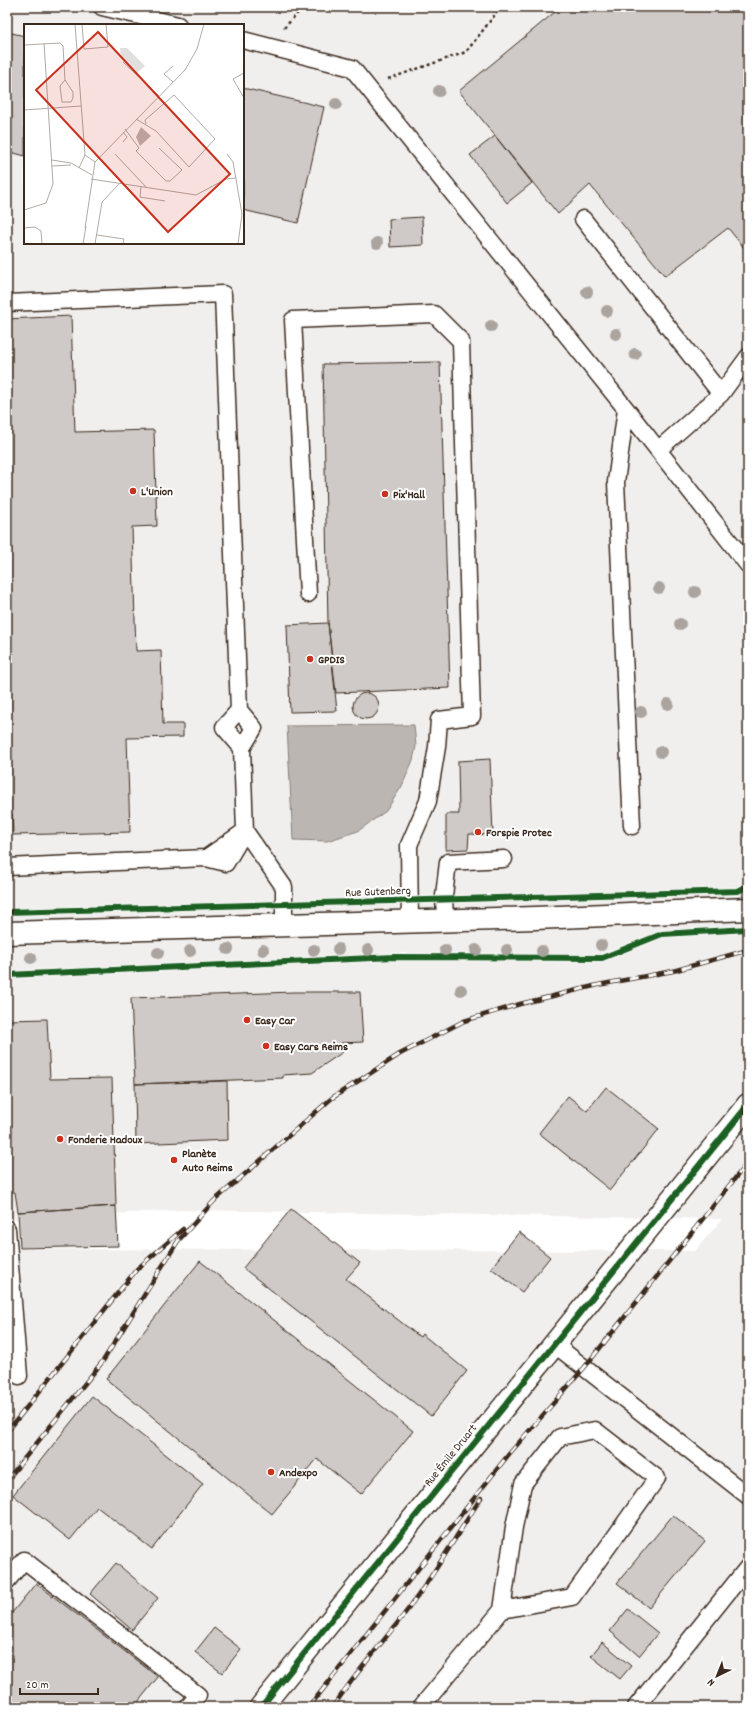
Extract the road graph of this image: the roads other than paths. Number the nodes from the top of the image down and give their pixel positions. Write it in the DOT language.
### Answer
graph roads {
  1 [pos="102,7"];
  2 [pos="174,24"];
  3 [pos="244,40"];
  4 [pos="583,219"];
  5 [pos="7,303"];
  6 [pos="748,357"];
  7 [pos="721,394"];
  8 [pos="626,409"];
  9 [pos="658,450"];
  10 [pos="748,565"];
  11 [pos="308,594"];
  12 [pos="239,710"];
  13 [pos="242,748"];
  14 [pos="632,826"];
  15 [pos="245,831"];
  16 [pos="504,859"];
  17 [pos="7,867"];
  18 [pos="748,909"];
  19 [pos="445,920"];
  20 [pos="410,922"];
  21 [pos="284,925"];
  22 [pos="7,933"];
  23 [pos="748,1105"];
  24 [pos="7,1229"];
  25 [pos="554,1344"];
  26 [pos="19,1376"];
  27 [pos="748,1496"];
  28 [pos="748,1568"];
  29 [pos="7,1581"];
  30 [pos="502,1610"];
  31 [pos="188,1707"];
  32 [pos="261,1707"];
  33 [pos="422,1707"];
  34 [pos="636,1707"];
  1 -- 2 [label="lane"];
  3 -- 8 [label="lane"];
  4 -- 7 [label="lane"];
  5 -- 12 [label="lane"];
  6 -- 7 [label="lane"];
  7 -- 9 [label="lane"];
  8 -- 9 [label="lane"];
  8 -- 14 [label="lane"];
  9 -- 10 [label="lane"];
  11 -- 20 [label="lane"];
  12 -- 13 [label="lane"];
  12 -- 13 [label="lane"];
  13 -- 15 [label="lane"];
  15 -- 17 [label="lane"];
  15 -- 21 [label="lane"];
  16 -- 19 [label="lane"];
  18 -- 19 [label="street"];
  19 -- 20 [label="street"];
  20 -- 21 [label="street"];
  21 -- 22 [label="street"];
  23 -- 25 [label="street, Rue Émile Druart"];
  24 -- 26 [label="lane"];
  25 -- 27 [label="lane"];
  25 -- 32 [label="street, Rue Émile Druart"];
  28 -- 34 [label="lane"];
  29 -- 31 [label="lane"];
  30 -- 30 [label="lane"];
  30 -- 33 [label="lane"];
}
